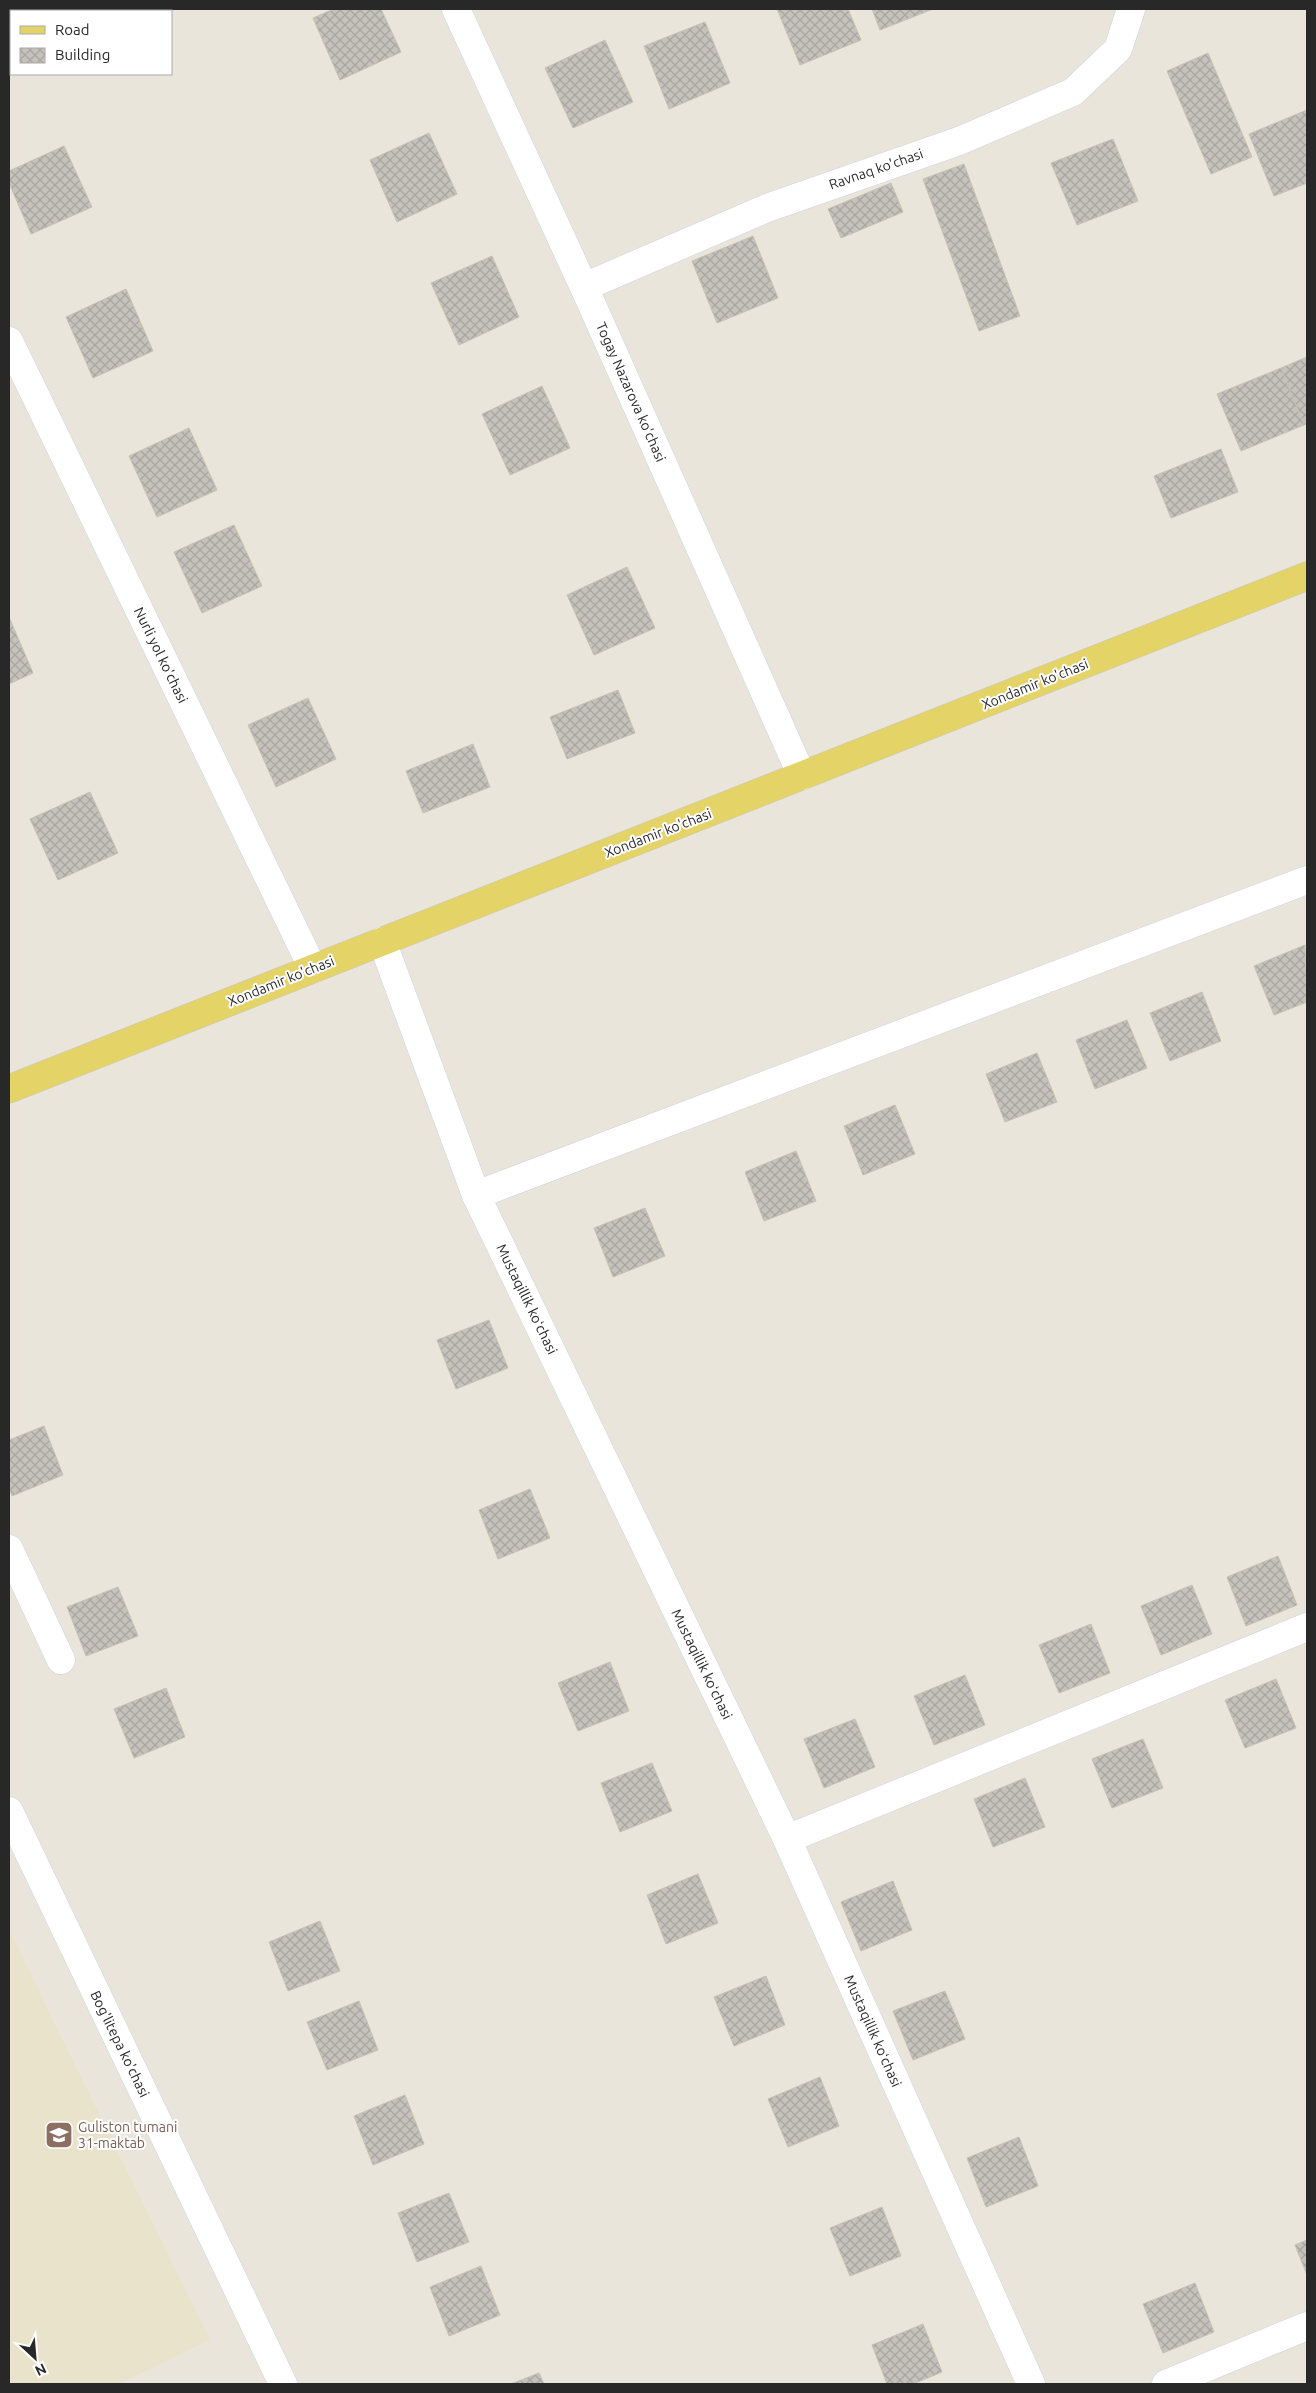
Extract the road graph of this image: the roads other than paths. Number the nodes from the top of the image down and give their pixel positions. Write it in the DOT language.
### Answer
graph roads {
  1 [pos="456,9"];
  2 [pos="1131,9"];
  3 [pos="584,287"];
  4 [pos="9,341"];
  5 [pos="1307,576"];
  6 [pos="802,776"];
  7 [pos="1307,880"];
  8 [pos="382,941"];
  9 [pos="313,968"];
  10 [pos="9,1090"];
  11 [pos="476,1194"];
  12 [pos="9,1549"];
  13 [pos="1307,1627"];
  14 [pos="62,1660"];
  15 [pos="9,1812"];
  16 [pos="787,1839"];
  17 [pos="1307,2326"];
  18 [pos="283,2384"];
  19 [pos="1030,2384"];
  20 [pos="1166,2384"];
  1 -- 3 [label="street, Togay Nazarova ko'chasi"];
  2 -- 3 [label="street, Ravnaq ko'chasi"];
  3 -- 6 [label="street, Togay Nazarova ko'chasi"];
  4 -- 9 [label="street, Nurli yol ko'chasi"];
  5 -- 6 [label="main road, Xondamir ko'chasi"];
  6 -- 8 [label="main road, Xondamir ko'chasi"];
  7 -- 11 [label="street"];
  8 -- 9 [label="main road, Xondamir ko'chasi"];
  8 -- 11 [label="street, Mustaqillik koʻchasi"];
  9 -- 10 [label="main road, Xondamir ko'chasi"];
  11 -- 16 [label="street, Mustaqillik koʻchasi"];
  12 -- 14 [label="street"];
  13 -- 16 [label="street"];
  15 -- 18 [label="street, Bog'litepa ko'chasi"];
  16 -- 19 [label="street, Mustaqillik koʻchasi"];
  17 -- 20 [label="street"];
}
